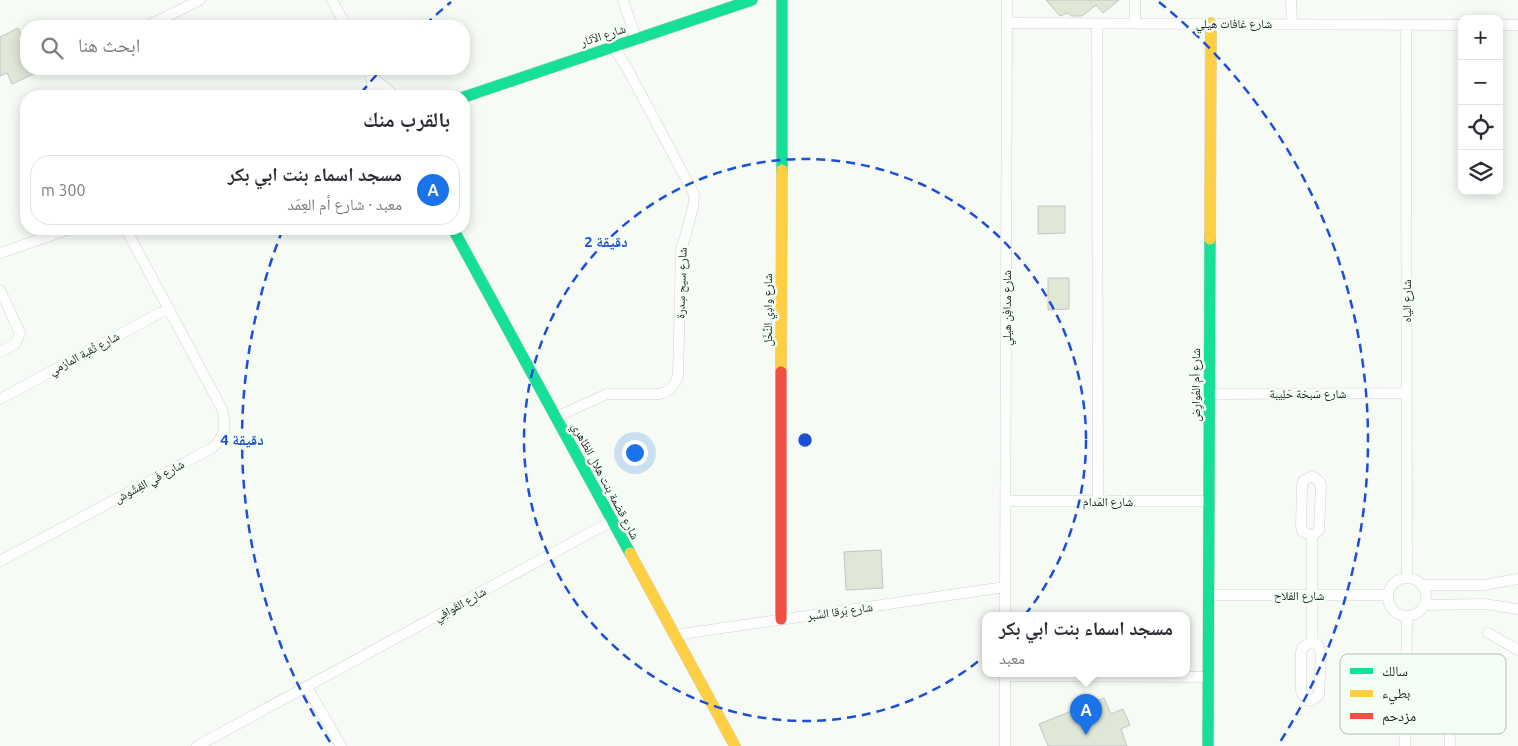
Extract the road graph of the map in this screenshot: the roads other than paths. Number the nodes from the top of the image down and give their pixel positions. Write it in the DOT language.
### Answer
graph roads {
  1 [pos="200,0"];
  2 [pos="332,0"];
  3 [pos="623,0"];
  4 [pos="752,0"];
  5 [pos="782,0"];
  6 [pos="1007,0"];
  7 [pos="1134,0"];
  8 [pos="1291,0"];
  9 [pos="159,20"];
  10 [pos="343,20"];
  11 [pos="1006,23"];
  12 [pos="1210,23"];
  13 [pos="1292,23"];
  14 [pos="1097,24"];
  15 [pos="1135,24"];
  16 [pos="1406,25"];
  17 [pos="1458,25"];
  18 [pos="1503,25"];
  19 [pos="1518,25"];
  20 [pos="636,39"];
  21 [pos="613,46"];
  22 [pos="369,75"];
  23 [pos="371,75"];
  24 [pos="373,90"];
  25 [pos="388,90"];
  26 [pos="470,95"];
  27 [pos="52,235"];
  28 [pos="129,235"];
  29 [pos="456,235"];
  30 [pos="0,252"];
  31 [pos="0,290"];
  32 [pos="169,308"];
  33 [pos="0,352"];
  34 [pos="1406,393"];
  35 [pos="1209,394"];
  36 [pos="0,399"];
  37 [pos="556,417"];
  38 [pos="1006,501"];
  39 [pos="1098,501"];
  40 [pos="1210,501"];
  41 [pos="612,521"];
  42 [pos="1312,536"];
  43 [pos="0,561"];
  44 [pos="1407,578"];
  45 [pos="1518,579"];
  46 [pos="1422,585"];
  47 [pos="1005,587"];
  48 [pos="1210,595"];
  49 [pos="1313,595"];
  50 [pos="1388,595"];
  51 [pos="1424,605"];
  52 [pos="1518,609"];
  53 [pos="1005,612"];
  54 [pos="1407,616"];
  55 [pos="781,619"];
  56 [pos="1488,633"];
  57 [pos="675,635"];
  58 [pos="1312,642"];
  59 [pos="1518,650"];
  60 [pos="1407,654"];
  61 [pos="1005,677"];
  62 [pos="1141,677"];
  63 [pos="1209,678"];
  64 [pos="307,687"];
  65 [pos="197,746"];
  66 [pos="341,746"];
  67 [pos="735,746"];
  68 [pos="1005,746"];
  69 [pos="1208,746"];
  1 -- 9 [label="street"];
  2 -- 10 [label="street"];
  3 -- 20 [label="street"];
  4 -- 20 [label="street, شارع الآثار"];
  5 -- 55 [label="street, شارع وادِي النَّخَل"];
  6 -- 11 [label="street, شارع مدافِن هيلي"];
  7 -- 15 [label="street"];
  8 -- 13 [label="street"];
  11 -- 14 [label="street, شارع غافات هيلي"];
  11 -- 38 [label="street, شارع مدافِن هيلي"];
  12 -- 13 [label="street, شارع غافات هيلي"];
  12 -- 15 [label="street, شارع غافات هيلي"];
  12 -- 35 [label="street, شارع أم العُوارِض"];
  13 -- 16 [label="street, شارع غافات هيلي"];
  14 -- 15 [label="street, شارع غافات هيلي"];
  14 -- 39 [label="street"];
  16 -- 17 [label="street, شارع غافات هيلي"];
  16 -- 34 [label="street, شارع الياه"];
  18 -- 19 [label="street"];
  20 -- 21 [label="street, شارع الآثار"];
  21 -- 26 [label="street, شارع الآثار"];
  21 -- 37 [label="street, شارع سيح سِدرة"];
  22 -- 24 [label="street"];
  23 -- 25 [label="street"];
  27 -- 30 [label="street"];
  28 -- 32 [label="street, شارع فَي القِشُوش"];
  29 -- 37 [label="street, شارع قضمة بنت هلال الظاهري"];
  31 -- 33 [label="street"];
  32 -- 36 [label="street, شارع ثُقبة المازمي"];
  32 -- 43 [label="street, شارع فَي القِشُوش"];
  34 -- 35 [label="street, شارع سَبخة حَلِيبة"];
  34 -- 44 [label="street, شارع الياه"];
  35 -- 40 [label="street, شارع أم العُوارِض"];
  37 -- 41 [label="street, شارع قضمة بنت هلال الظاهري"];
  38 -- 39 [label="street, شارع المَدام"];
  38 -- 47 [label="street, شارع مدافِن هيلي"];
  39 -- 40 [label="street, شارع المَدام"];
  40 -- 48 [label="street, شارع أم العُوارِض"];
  41 -- 57 [label="street, شارع قضمة بنت هلال الظاهري"];
  41 -- 64 [label="street, شارع القَوافِي"];
  42 -- 42 [label="street"];
  42 -- 49 [label="street"];
  44 -- 46 [label="street"];
  44 -- 50 [label="street"];
  45 -- 46 [label="street"];
  46 -- 51 [label="street"];
  47 -- 53 [label="street, شارع مدافِن هيلي"];
  47 -- 55 [label="street, شارع بَرقا السَّبر"];
  48 -- 49 [label="street, شارع الفلاح"];
  48 -- 63 [label="street, شارع أم العُوارِض"];
  49 -- 50 [label="street, شارع الفلاح"];
  49 -- 58 [label="street"];
  50 -- 54 [label="street"];
  51 -- 52 [label="street"];
  51 -- 54 [label="street"];
  54 -- 60 [label="street"];
  55 -- 57 [label="street, شارع بَرقا السَّبر"];
  56 -- 59 [label="street"];
  57 -- 67 [label="street, شارع قضمة بنت هلال الظاهري"];
  58 -- 58 [label="street"];
  61 -- 68 [label="street"];
  62 -- 63 [label="street"];
  63 -- 69 [label="street, شارع أم العُوارِض"];
  64 -- 65 [label="street, شارع القَوافِي"];
  64 -- 66 [label="street"];
}
